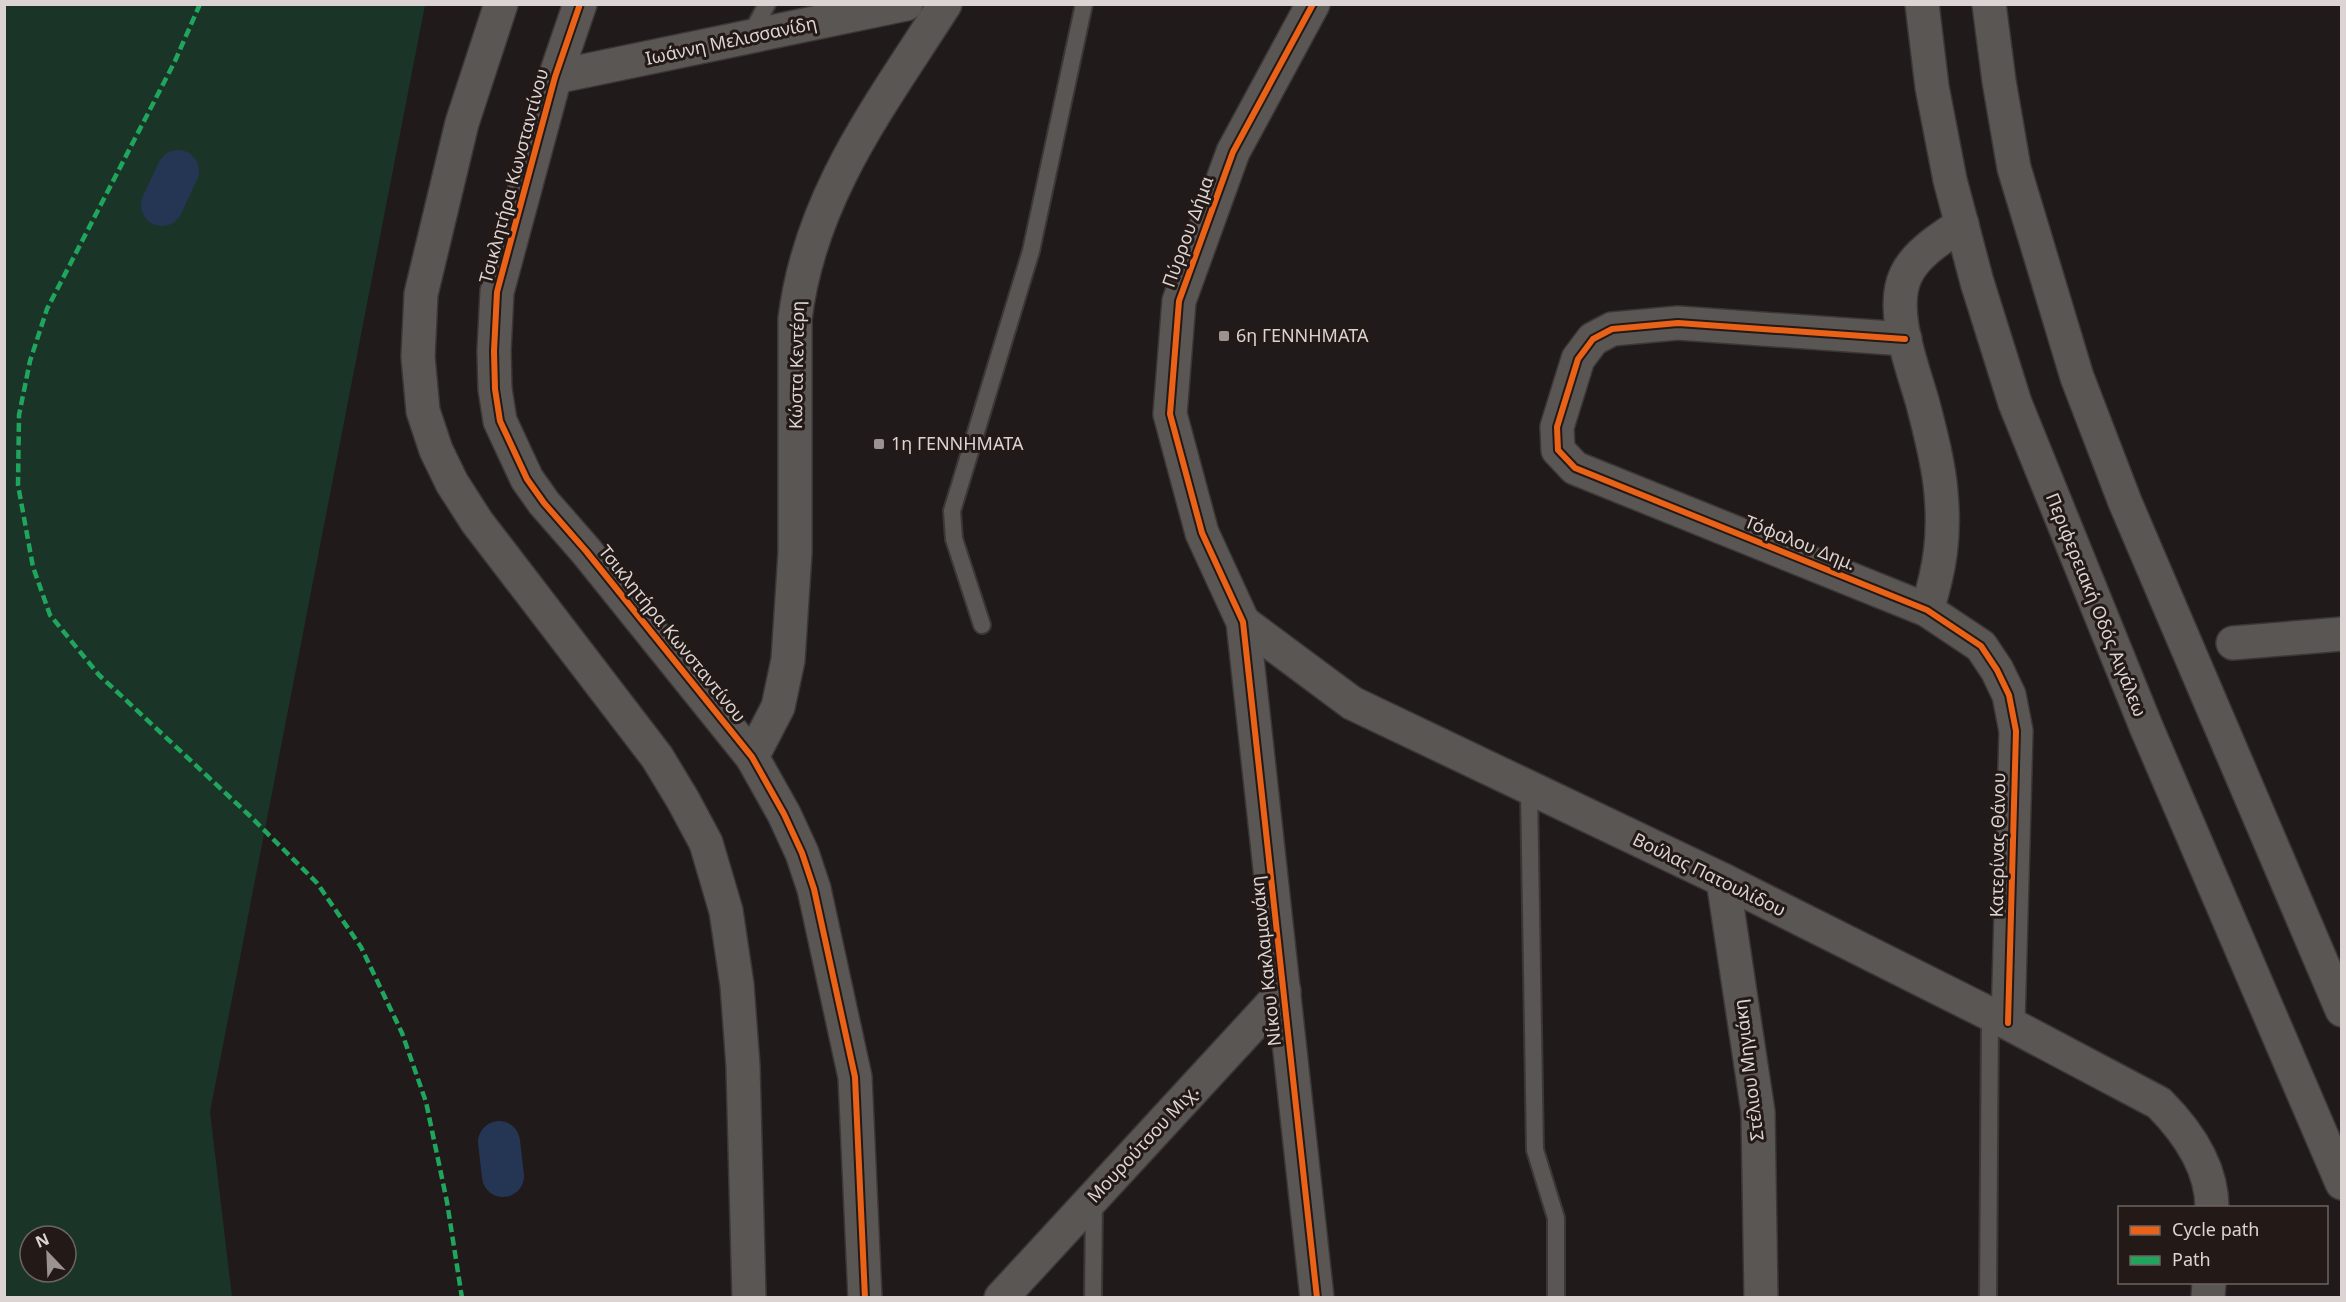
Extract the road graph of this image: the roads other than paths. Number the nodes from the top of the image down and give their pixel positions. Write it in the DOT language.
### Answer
graph roads {
  1 [pos="501,4"];
  2 [pos="580,4"];
  3 [pos="767,4"];
  4 [pos="906,4"];
  5 [pos="945,4"];
  6 [pos="1084,4"];
  7 [pos="1313,4"];
  8 [pos="1922,4"];
  9 [pos="1989,4"];
  10 [pos="750,37"];
  11 [pos="555,77"];
  12 [pos="1962,224"];
  13 [pos="1905,339"];
  14 [pos="1927,610"];
  15 [pos="1244,622"];
  16 [pos="981,625"];
  17 [pos="2342,634"];
  18 [pos="2233,643"];
  19 [pos="1997,670"];
  20 [pos="752,757"];
  21 [pos="1529,790"];
  22 [pos="1723,880"];
  23 [pos="1284,991"];
  24 [pos="2342,1010"];
  25 [pos="1999,1019"];
  26 [pos="2342,1183"];
  27 [pos="1094,1197"];
  28 [pos="2212,1206"];
  29 [pos="749,1298"];
  30 [pos="865,1298"];
  31 [pos="1001,1298"];
  32 [pos="1093,1298"];
  33 [pos="1317,1298"];
  34 [pos="1556,1298"];
  35 [pos="1761,1298"];
  36 [pos="1988,1298"];
  1 -- 29 [label="street"];
  2 -- 11 [label="street, Τσικλητήρα Κωνσταντίνου"];
  3 -- 10 [label="lane"];
  4 -- 10 [label="street, Ιωάννη Μελισσανίδη"];
  5 -- 20 [label="street, Κώστα Κεντέρη"];
  6 -- 16 [label="lane"];
  7 -- 15 [label="street, Πύρρου Δήμα"];
  8 -- 12 [label="street, Περιφερειακή Οδός Αιγάλεω"];
  9 -- 24 [label="street"];
  10 -- 11 [label="street, Ιωάννη Μελισσανίδη"];
  11 -- 20 [label="street, Τσικλητήρα Κωνσταντίνου"];
  12 -- 13 [label="street"];
  12 -- 26 [label="street, Περιφερειακή Οδός Αιγάλεω"];
  13 -- 14 [label="street"];
  13 -- 14 [label="street, Τόφαλου Δημ."];
  14 -- 19 [label="street, Τόφαλου Δημ."];
  15 -- 21 [label="street, Βούλας Πατουλίδου"];
  15 -- 23 [label="street, Νίκου Κακλαμανάκη"];
  17 -- 18 [label="street"];
  19 -- 25 [label="street, Κατερίνας Θάνου"];
  20 -- 30 [label="street, Τσικλητήρα Κωνσταντίνου"];
  21 -- 22 [label="street, Βούλας Πατουλίδου"];
  21 -- 34 [label="lane"];
  22 -- 25 [label="street, Βούλας Πατουλίδου"];
  22 -- 35 [label="street, Στέλιου Μηγιάκη"];
  23 -- 27 [label="street, Μουρούτσου Μιχ."];
  23 -- 33 [label="street, Νίκου Κακλαμανάκη"];
  25 -- 28 [label="street, Βούλας Πατουλίδου"];
  25 -- 36 [label="lane"];
  27 -- 31 [label="street, Μουρούτσου Μιχ."];
  27 -- 32 [label="lane"];
}
